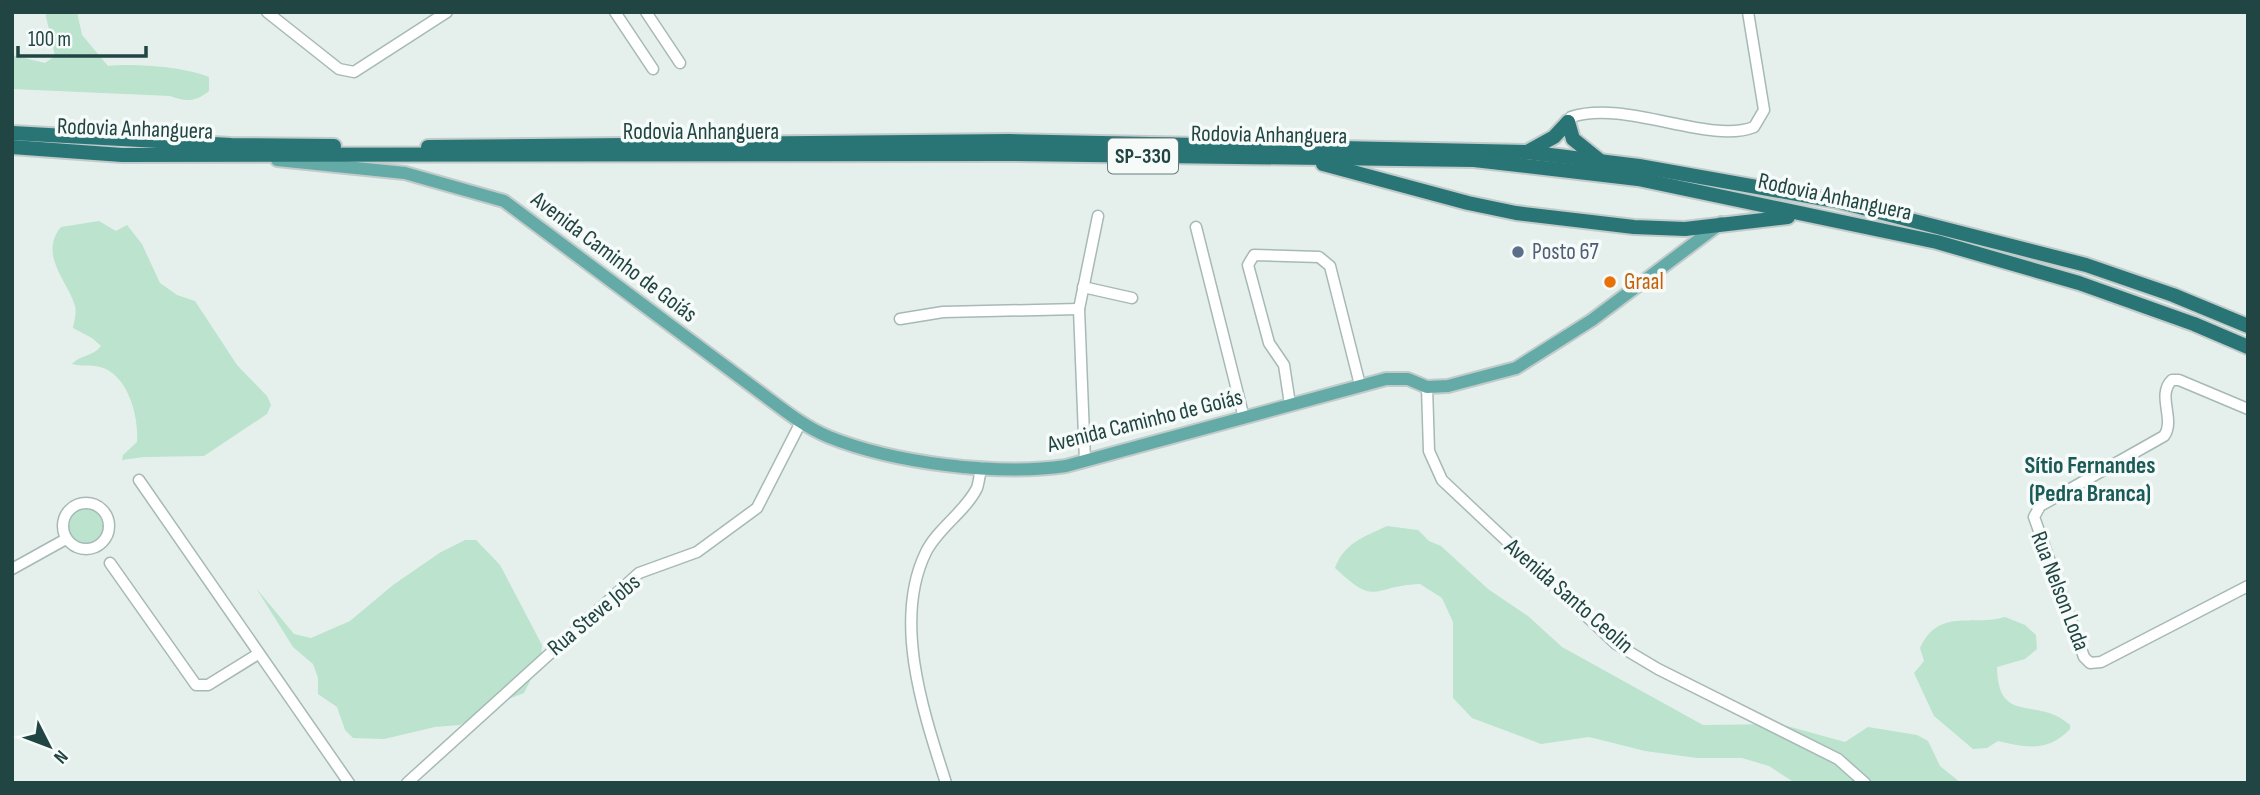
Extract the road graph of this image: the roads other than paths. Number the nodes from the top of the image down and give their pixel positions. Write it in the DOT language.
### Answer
graph roads {
  1 [pos="267,12"];
  2 [pos="447,12"];
  3 [pos="615,12"];
  4 [pos="646,12"];
  5 [pos="1748,12"];
  6 [pos="680,64"];
  7 [pos="653,69"];
  8 [pos="1568,122"];
  9 [pos="12,133"];
  10 [pos="12,147"];
  11 [pos="1526,152"];
  12 [pos="231,155"];
  13 [pos="1302,158"];
  14 [pos="1600,161"];
  15 [pos="1098,216"];
  16 [pos="1825,217"];
  17 [pos="1722,223"];
  18 [pos="1196,227"];
  19 [pos="1083,287"];
  20 [pos="1132,298"];
  21 [pos="1079,309"];
  22 [pos="900,319"];
  23 [pos="2248,326"];
  24 [pos="2248,347"];
  25 [pos="1360,385"];
  26 [pos="1427,387"];
  27 [pos="1290,404"];
  28 [pos="2248,409"];
  29 [pos="1244,418"];
  30 [pos="801,422"];
  31 [pos="1085,461"];
  32 [pos="981,467"];
  33 [pos="139,480"];
  34 [pos="66,539"];
  35 [pos="110,563"];
  36 [pos="12,569"];
  37 [pos="2248,586"];
  38 [pos="258,654"];
  39 [pos="349,783"];
  40 [pos="407,783"];
  41 [pos="946,783"];
  42 [pos="1864,783"];
  1 -- 2 [label="street"];
  3 -- 7 [label="street"];
  4 -- 6 [label="street"];
  5 -- 8 [label="street"];
  8 -- 11 [label="highway"];
  8 -- 14 [label="highway"];
  9 -- 11 [label="highway, Rodovia Anhanguera / SP-330"];
  10 -- 12 [label="highway, Rodovia Anhanguera / SP-330"];
  11 -- 14 [label="highway, Rodovia Anhanguera / SP-330"];
  12 -- 13 [label="highway, Rodovia Anhanguera / SP-330"];
  12 -- 30 [label="main road, Avenida Caminho de Goiás"];
  13 -- 16 [label="highway, Rodovia Anhanguera / SP-330"];
  13 -- 17 [label="highway"];
  14 -- 23 [label="highway, Rodovia Anhanguera / SP-330"];
  15 -- 19 [label="street"];
  16 -- 17 [label="highway"];
  16 -- 24 [label="highway, Rodovia Anhanguera / SP-330"];
  17 -- 26 [label="main road, Avenida Caminho de Goiás"];
  18 -- 29 [label="street"];
  19 -- 20 [label="street"];
  19 -- 21 [label="street"];
  21 -- 22 [label="street"];
  21 -- 31 [label="street"];
  25 -- 26 [label="main road, Avenida Caminho de Goiás"];
  25 -- 27 [label="main road, Avenida Caminho de Goiás"];
  25 -- 27 [label="street"];
  26 -- 42 [label="street, Avenida Santo Ceolin"];
  27 -- 29 [label="main road, Avenida Caminho de Goiás"];
  28 -- 37 [label="street, Rua Nelson Loda"];
  29 -- 31 [label="main road, Avenida Caminho de Goiás"];
  30 -- 32 [label="main road, Avenida Caminho de Goiás"];
  30 -- 40 [label="street, Rua Steve Jobs"];
  31 -- 32 [label="main road, Avenida Caminho de Goiás"];
  32 -- 41 [label="street"];
  33 -- 38 [label="street"];
  34 -- 34 [label="street"];
  34 -- 36 [label="street"];
  35 -- 38 [label="street"];
  38 -- 39 [label="street"];
}
